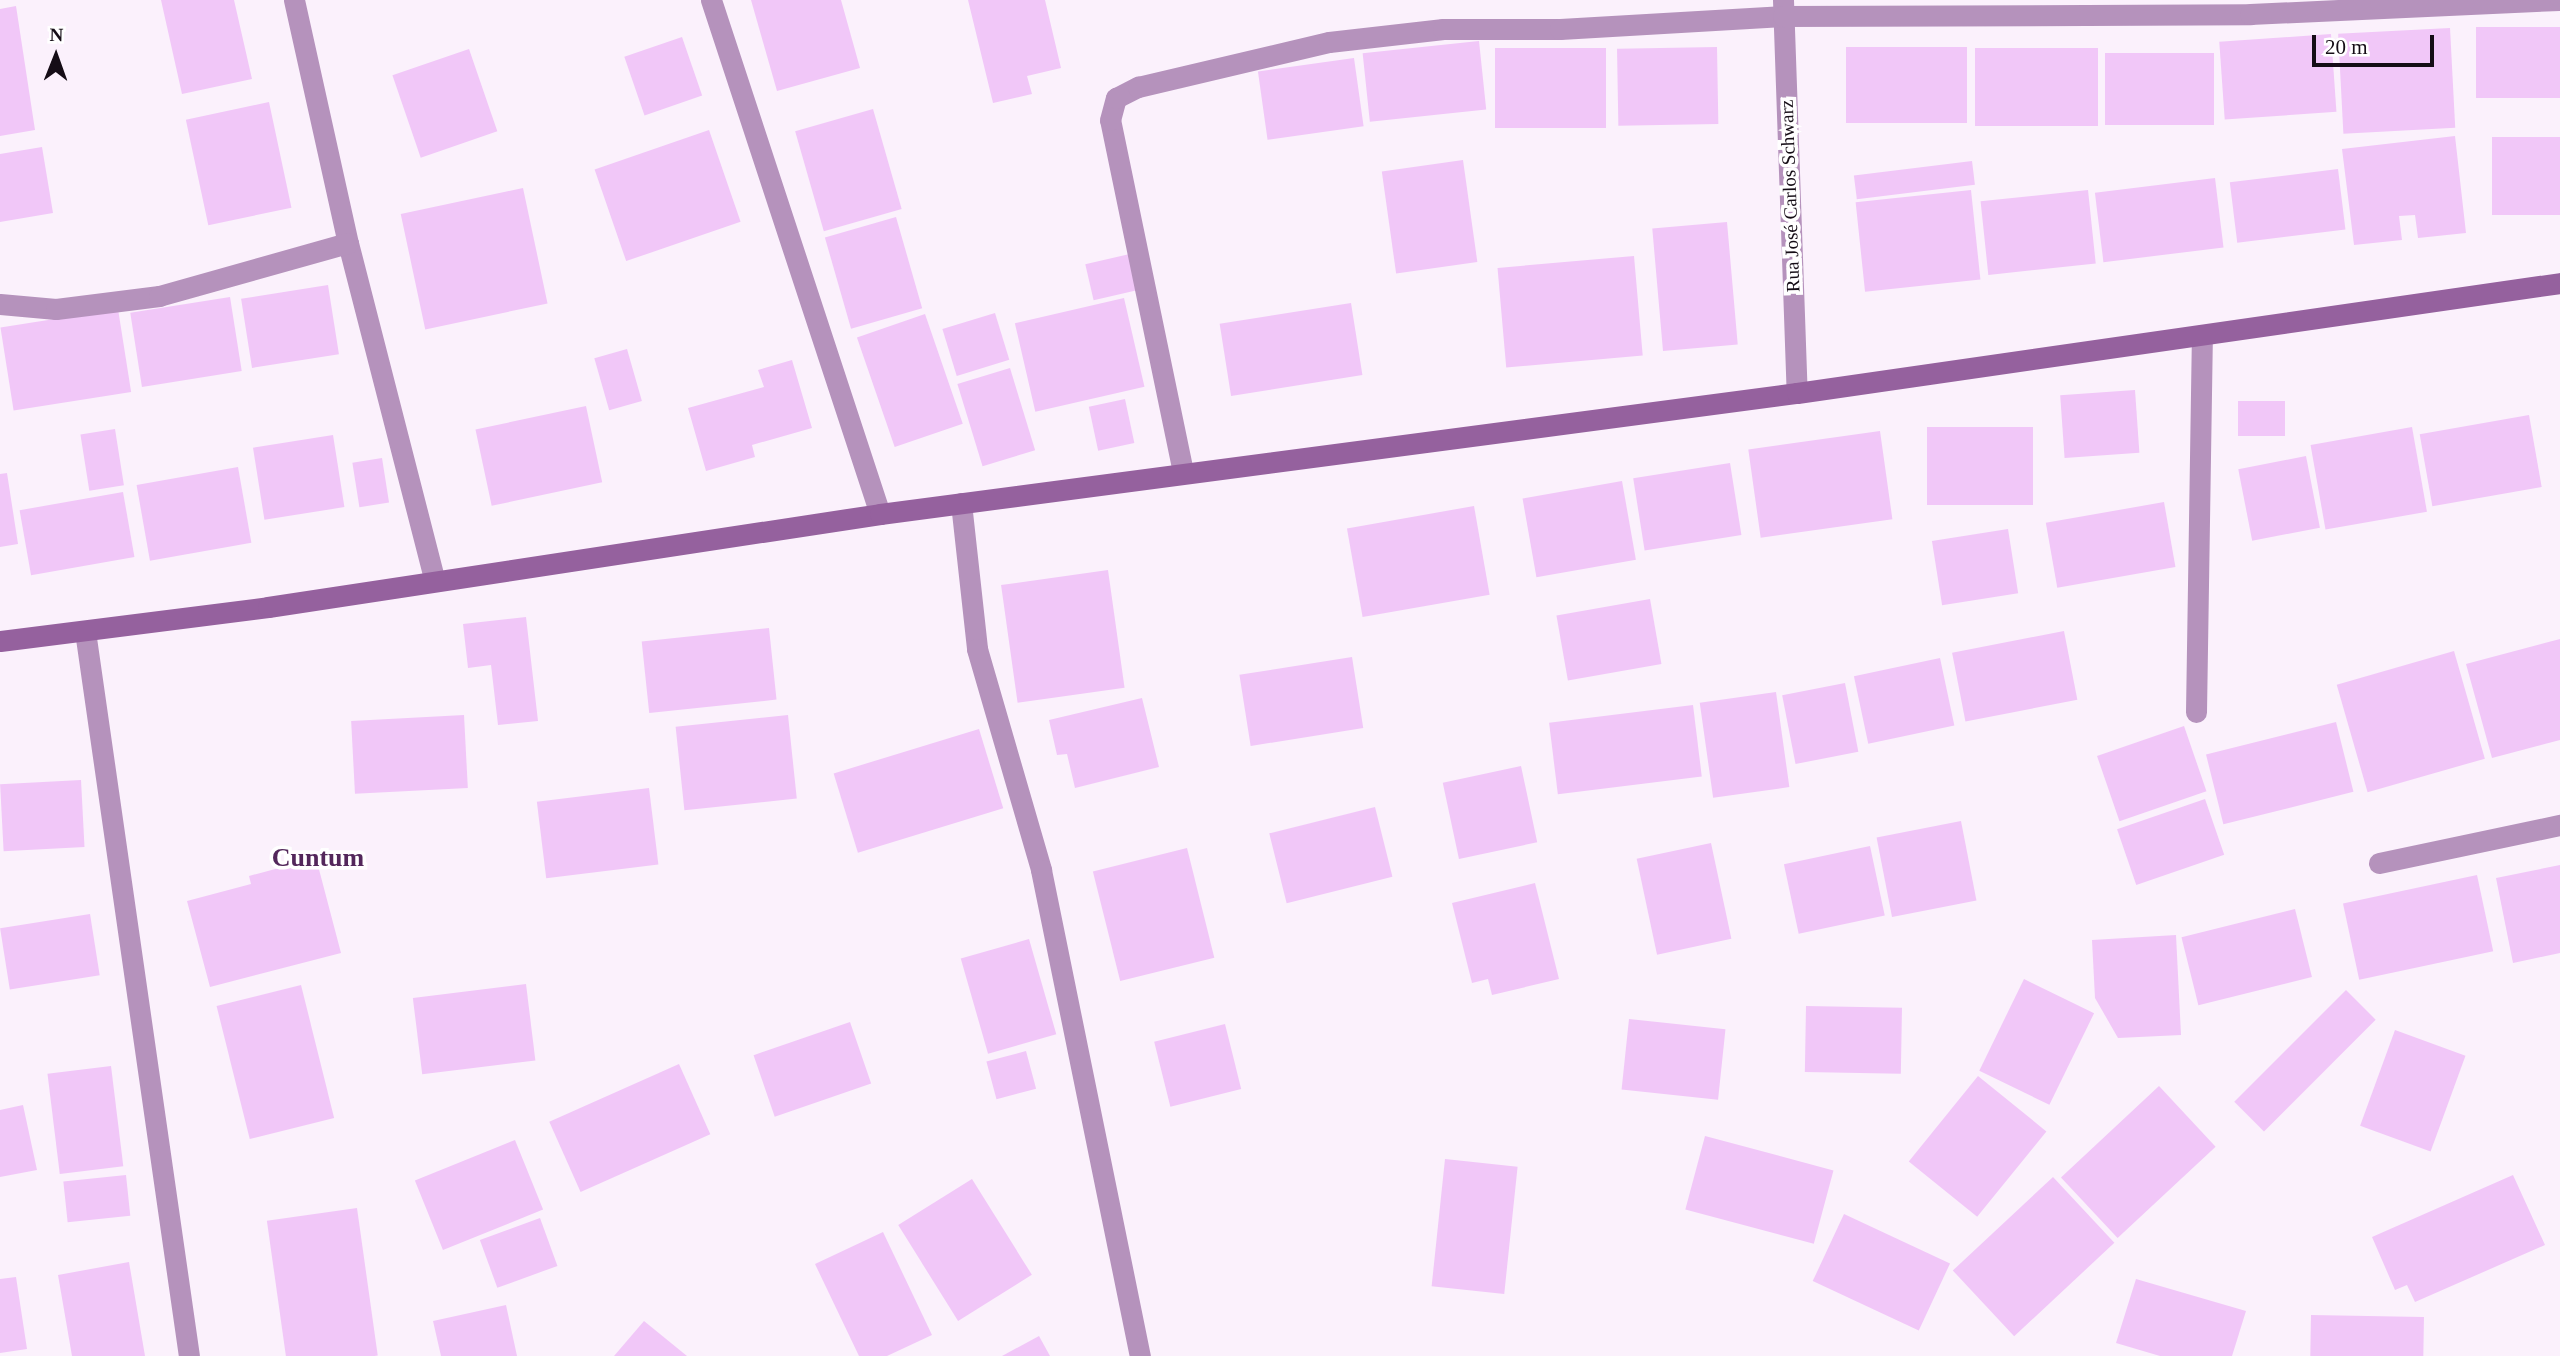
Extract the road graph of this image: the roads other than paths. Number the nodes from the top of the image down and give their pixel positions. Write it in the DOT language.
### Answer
graph roads {
  1 [pos="294,0"];
  2 [pos="711,0"];
  3 [pos="2559,0"];
  4 [pos="1783,8"];
  5 [pos="348,243"];
  6 [pos="2560,283"];
  7 [pos="0,304"];
  8 [pos="2202,335"];
  9 [pos="1797,393"];
  10 [pos="1183,472"];
  11 [pos="961,503"];
  12 [pos="880,514"];
  13 [pos="435,581"];
  14 [pos="85,631"];
  15 [pos="0,641"];
  16 [pos="2196,712"];
  17 [pos="2560,825"];
  18 [pos="2379,863"];
  19 [pos="189,1356"];
  20 [pos="1140,1356"];
  1 -- 5 [label="street"];
  2 -- 12 [label="street"];
  3 -- 4 [label="street"];
  4 -- 9 [label="street, Rua José Carlos Schwarz"];
  4 -- 10 [label="street"];
  5 -- 7 [label="street"];
  5 -- 13 [label="street"];
  6 -- 8 [label="main road"];
  8 -- 9 [label="main road"];
  8 -- 16 [label="street"];
  9 -- 10 [label="main road"];
  10 -- 11 [label="main road"];
  11 -- 12 [label="main road"];
  11 -- 20 [label="street"];
  12 -- 13 [label="main road"];
  13 -- 14 [label="main road"];
  14 -- 15 [label="main road"];
  14 -- 19 [label="street"];
  17 -- 18 [label="street"];
}
